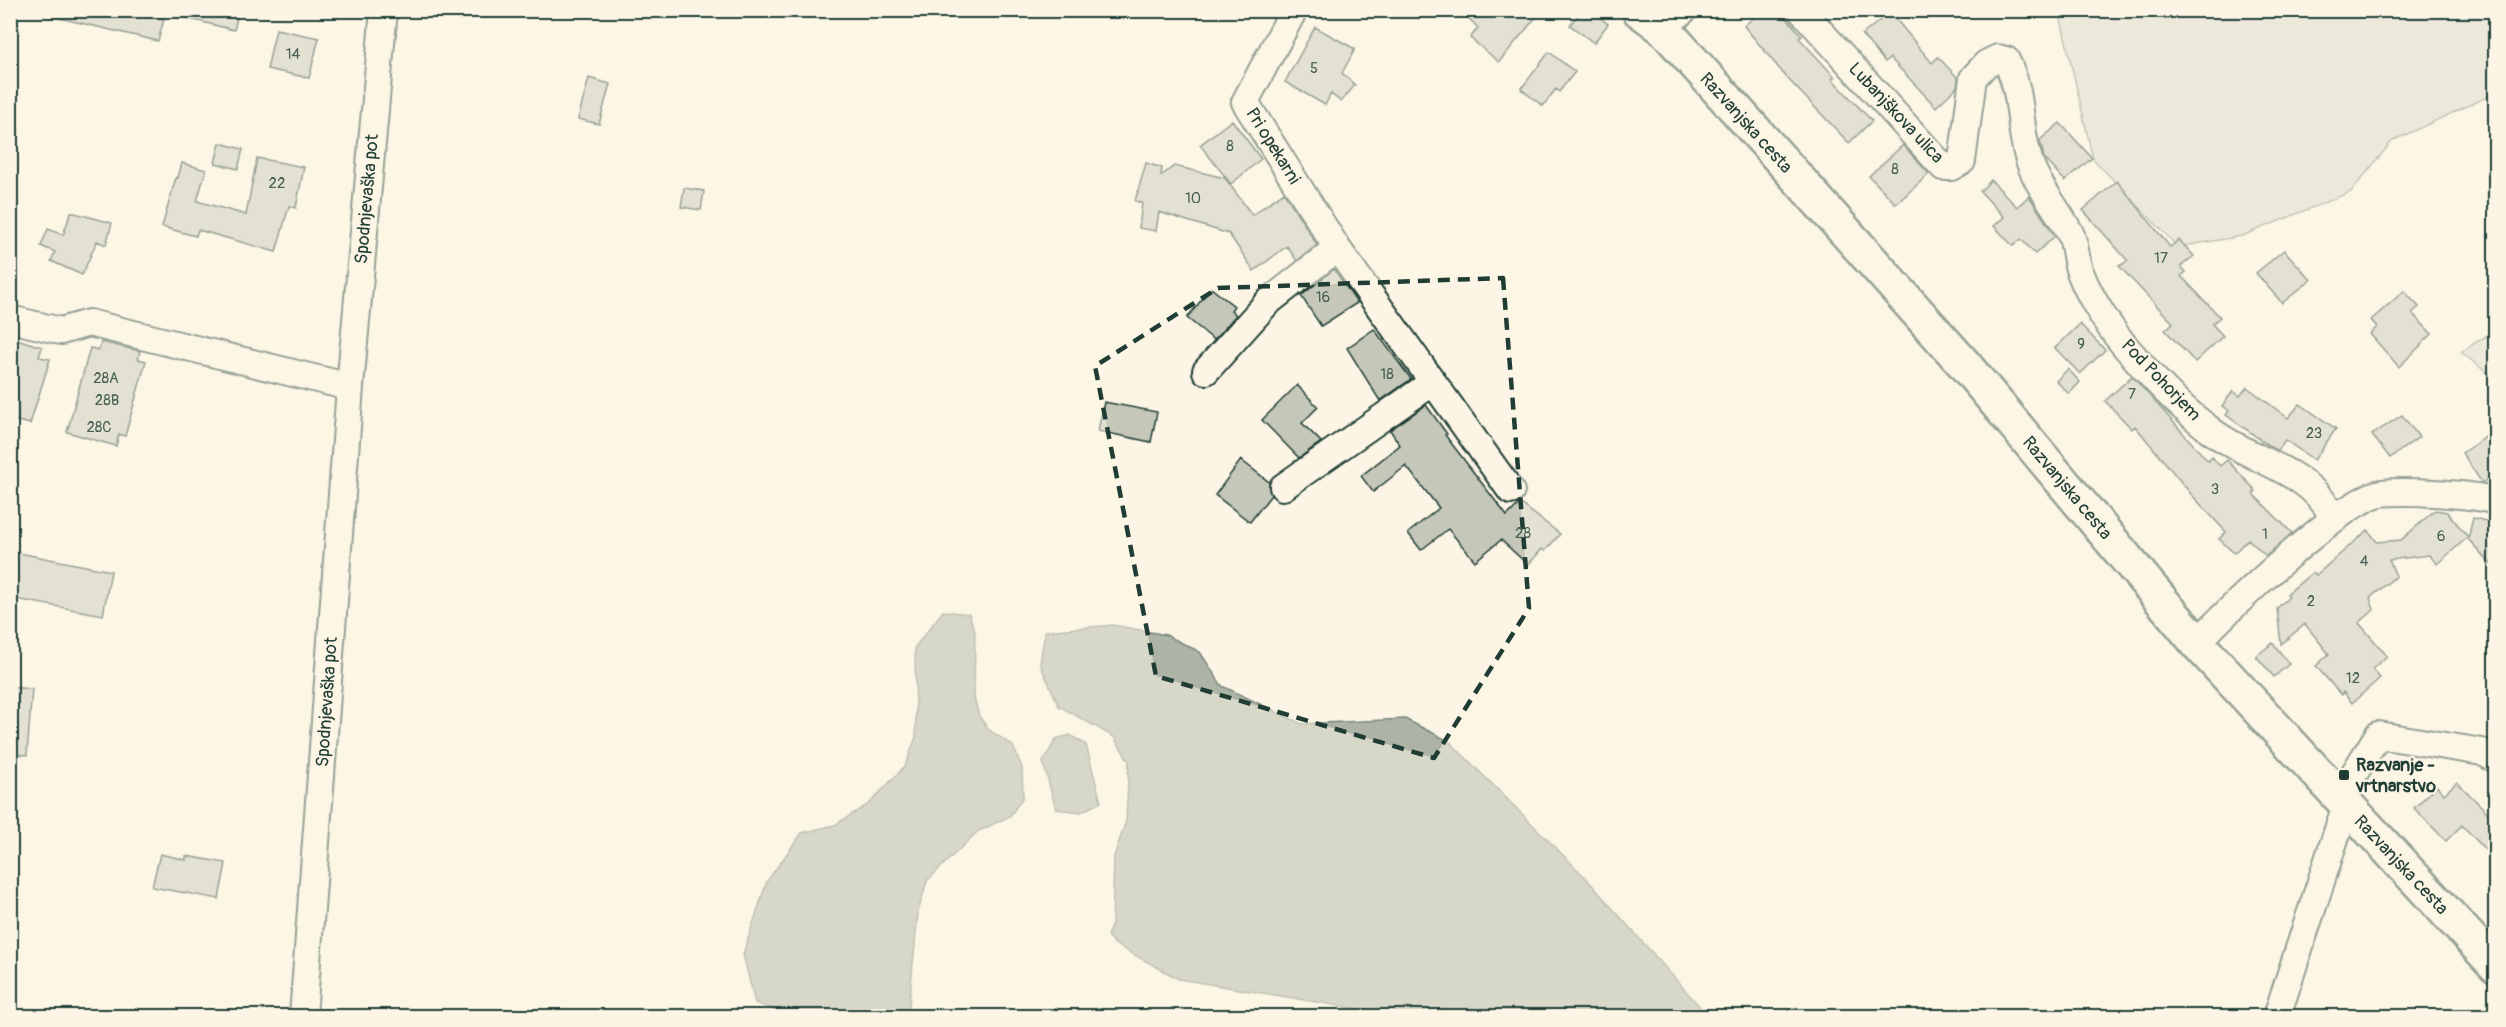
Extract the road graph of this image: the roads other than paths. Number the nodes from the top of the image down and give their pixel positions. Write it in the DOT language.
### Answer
graph roads {
  1 [pos="384,10"];
  2 [pos="1294,10"];
  3 [pos="1801,10"];
  4 [pos="1662,16"];
  5 [pos="1973,78"];
  6 [pos="1337,248"];
  7 [pos="10,319"];
  8 [pos="1206,371"];
  9 [pos="1433,382"];
  10 [pos="350,387"];
  11 [pos="1283,487"];
  12 [pos="1511,491"];
  13 [pos="2496,501"];
  14 [pos="2333,518"];
  15 [pos="2198,643"];
  16 [pos="2496,759"];
  17 [pos="2342,802"];
  18 [pos="2496,966"];
  19 [pos="303,1017"];
  20 [pos="2277,1017"];
  1 -- 10 [label="street, Spodnjevaška pot"];
  2 -- 6 [label="street, Pri opekarni"];
  3 -- 5 [label="street, Lubanjškova ulica"];
  4 -- 15 [label="street, Razvanjska cesta"];
  5 -- 14 [label="street, Pod Pohorjem"];
  6 -- 8 [label="street"];
  6 -- 9 [label="street, Pri opekarni"];
  7 -- 10 [label="street"];
  9 -- 11 [label="street"];
  9 -- 12 [label="street, Pri opekarni"];
  10 -- 19 [label="street, Spodnjevaška pot"];
  13 -- 14 [label="street"];
  14 -- 15 [label="street"];
  15 -- 17 [label="street, Razvanjska cesta"];
  16 -- 17 [label="street"];
  17 -- 18 [label="street, Razvanjska cesta"];
  17 -- 20 [label="street"];
}
